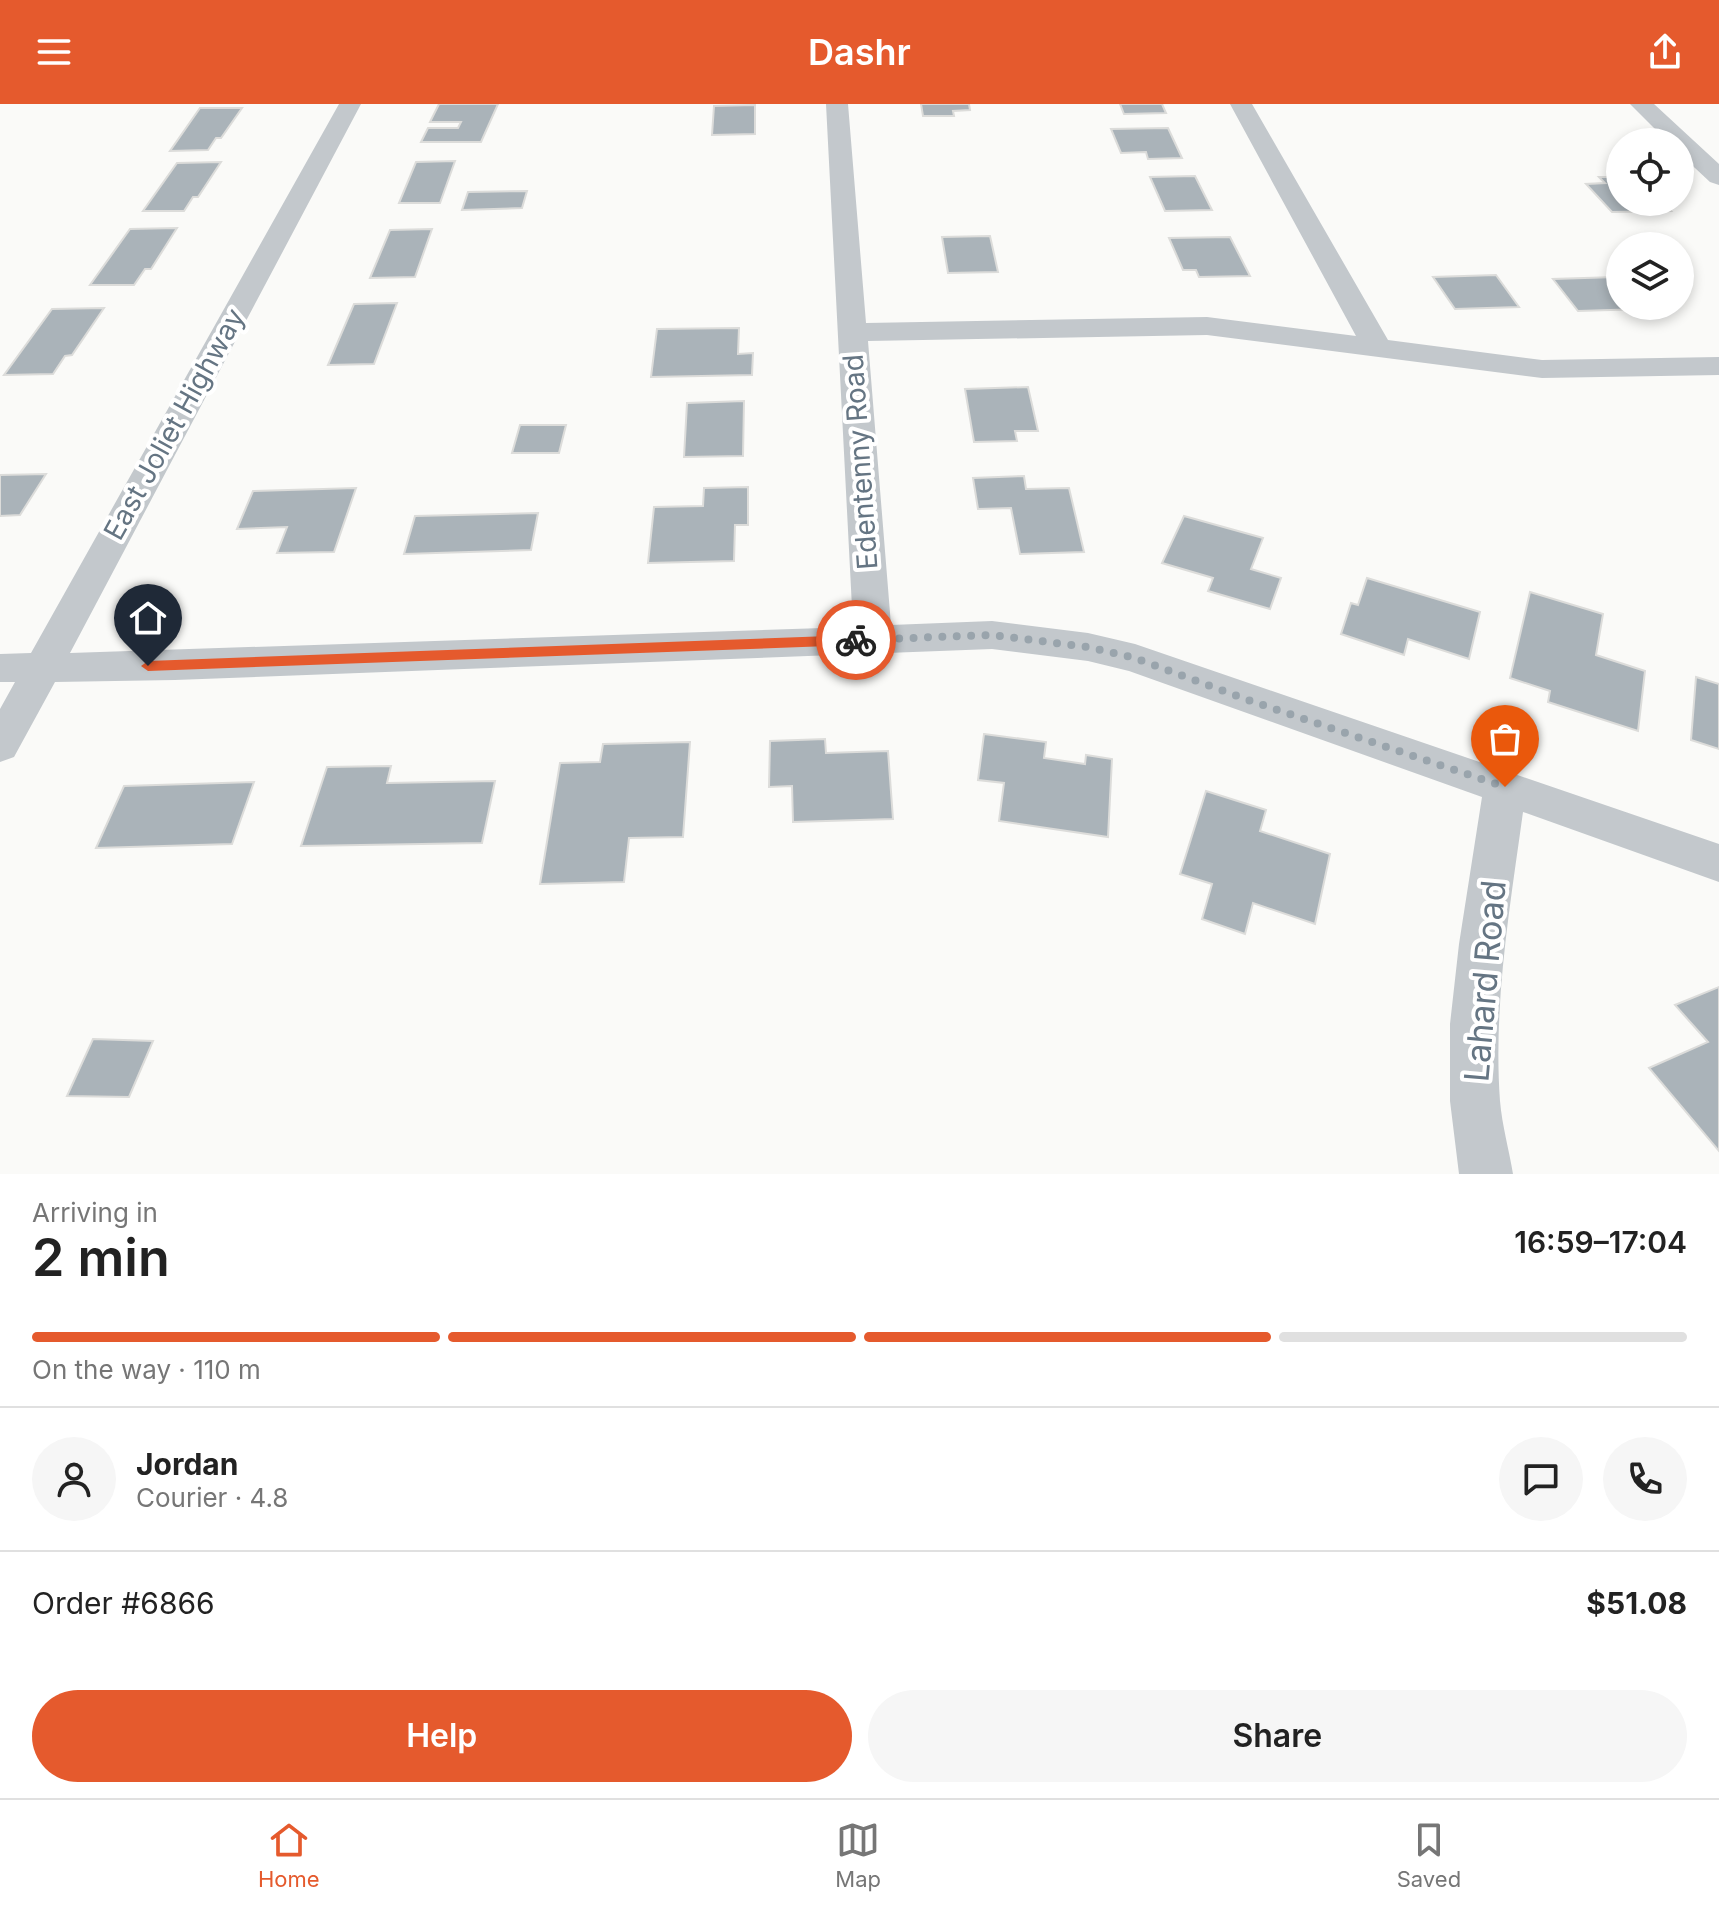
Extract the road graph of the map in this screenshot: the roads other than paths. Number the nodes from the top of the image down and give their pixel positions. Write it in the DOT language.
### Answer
graph roads {
  1 [pos="350,104"];
  2 [pos="837,104"];
  3 [pos="1241,104"];
  4 [pos="1641,104"];
  5 [pos="1719,177"];
  6 [pos="851,332"];
  7 [pos="1377,347"];
  8 [pos="1719,366"];
  9 [pos="873,640"];
  10 [pos="41,666"];
  11 [pos="0,668"];
  12 [pos="0,746"];
  13 [pos="1505,787"];
  14 [pos="1719,863"];
  15 [pos="1486,1174"];
  1 -- 10 [label="street, East Joliet Highway"];
  2 -- 6 [label="street, Edentenny Road"];
  3 -- 7 [label="street"];
  4 -- 5 [label="street"];
  6 -- 7 [label="street"];
  6 -- 9 [label="street, Edentenny Road"];
  7 -- 8 [label="street"];
  9 -- 10 [label="street"];
  9 -- 13 [label="street"];
  10 -- 11 [label="street"];
  10 -- 12 [label="street, East Joliet Highway"];
  13 -- 14 [label="street"];
  13 -- 15 [label="street, Lahard Road"];
}
